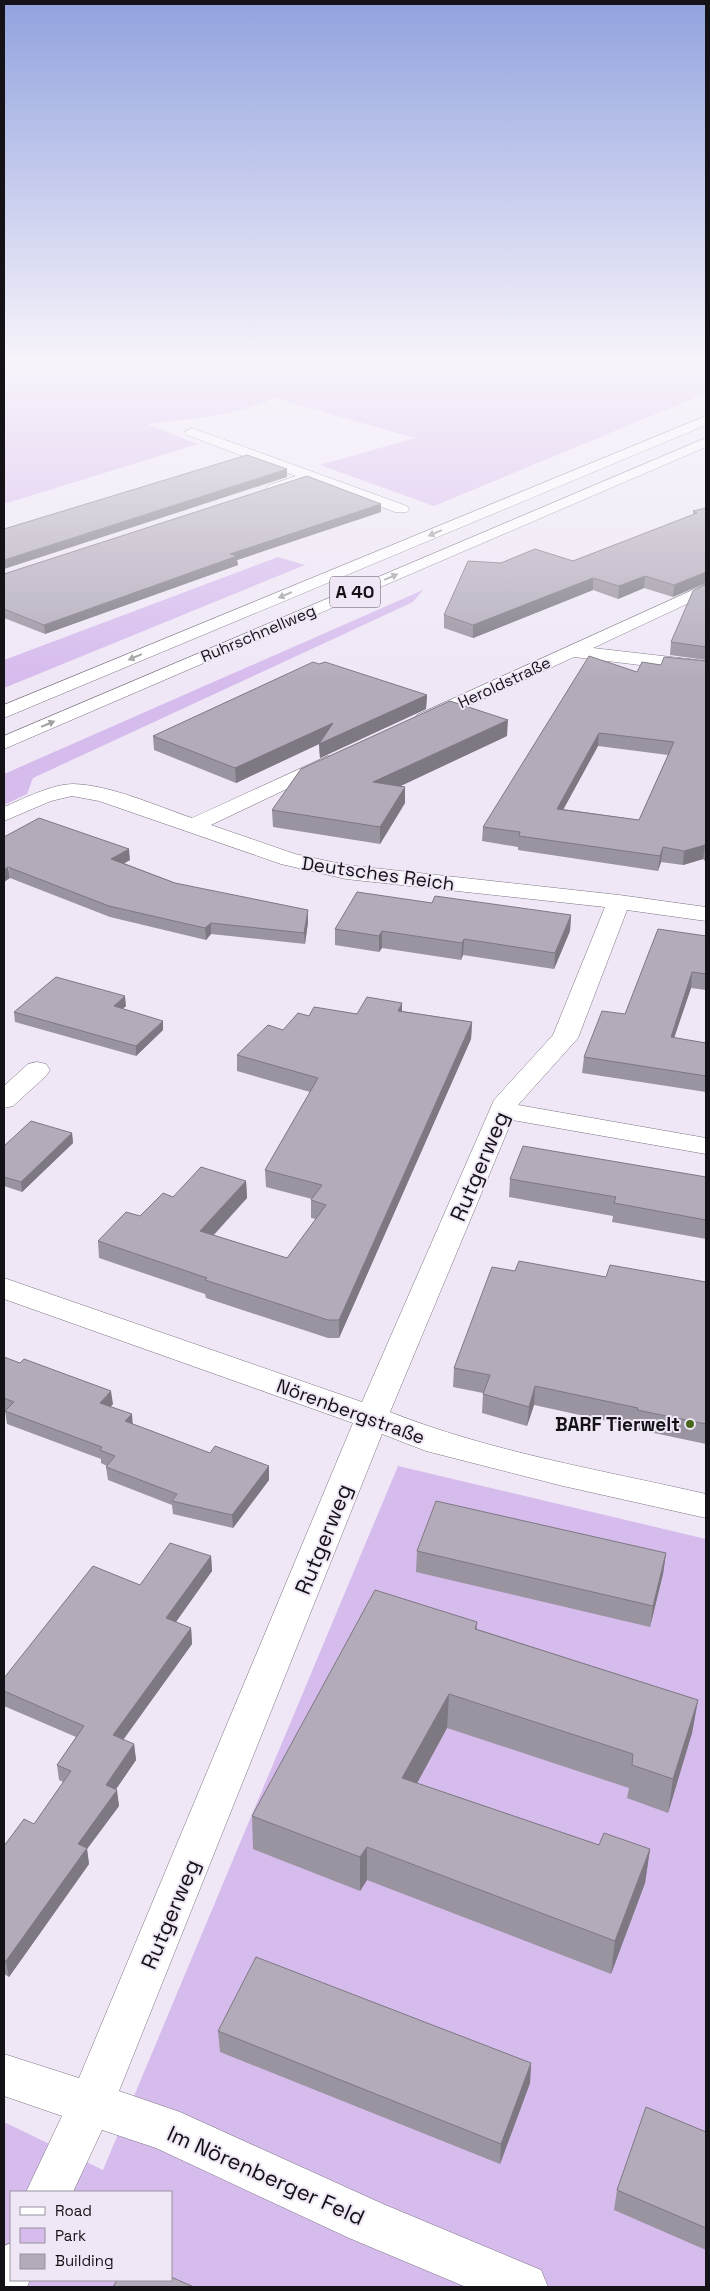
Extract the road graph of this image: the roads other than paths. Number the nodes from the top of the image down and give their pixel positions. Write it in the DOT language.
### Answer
graph roads {
  1 [pos="292,469"];
  2 [pos="588,469"];
  3 [pos="643,469"];
  4 [pos="311,476"];
  5 [pos="255,494"];
  6 [pos="401,509"];
  7 [pos="706,589"];
  8 [pos="572,651"];
  9 [pos="706,667"];
  10 [pos="4,712"];
  11 [pos="410,725"];
  12 [pos="4,743"];
  13 [pos="347,754"];
  14 [pos="4,815"];
  15 [pos="194,826"];
  16 [pos="620,902"];
  17 [pos="706,914"];
  18 [pos="37,1070"];
  19 [pos="4,1100"];
  20 [pos="503,1110"];
  21 [pos="706,1146"];
  22 [pos="4,1288"];
  23 [pos="372,1417"];
  24 [pos="706,1506"];
  25 [pos="4,2075"];
  26 [pos="91,2104"];
  27 [pos="49,2191"];
  28 [pos="10,2269"];
  29 [pos="4,2281"];
  30 [pos="524,2287"];
  1 -- 4 [label="main road"];
  2 -- 10 [label="main road, Ruhrschnellweg / A 40, one-way"];
  12 -- 3 [label="main road, Ruhrschnellweg / A 40, one-way"];
  4 -- 5 [label="main road"];
  4 -- 6 [label="main road"];
  7 -- 8 [label="main road, Heroldstraße"];
  8 -- 9 [label="main road"];
  8 -- 11 [label="main road, Heroldstraße"];
  13 -- 15 [label="main road"];
  14 -- 15 [label="main road, Deutsches Reich"];
  15 -- 16 [label="main road, Deutsches Reich"];
  16 -- 17 [label="main road, Deutsches Reich"];
  16 -- 20 [label="main road, Rutgerweg"];
  18 -- 19 [label="main road"];
  20 -- 21 [label="main road"];
  20 -- 23 [label="main road, Rutgerweg"];
  22 -- 23 [label="main road, Nörenbergstraße"];
  23 -- 24 [label="main road, Nörenbergstraße"];
  23 -- 26 [label="main road, Rutgerweg"];
  25 -- 26 [label="main road, Im Nörenberger Feld"];
  26 -- 27 [label="main road, Rutgerweg"];
  26 -- 30 [label="main road, Im Nörenberger Feld"];
  28 -- 29 [label="main road"];
}
